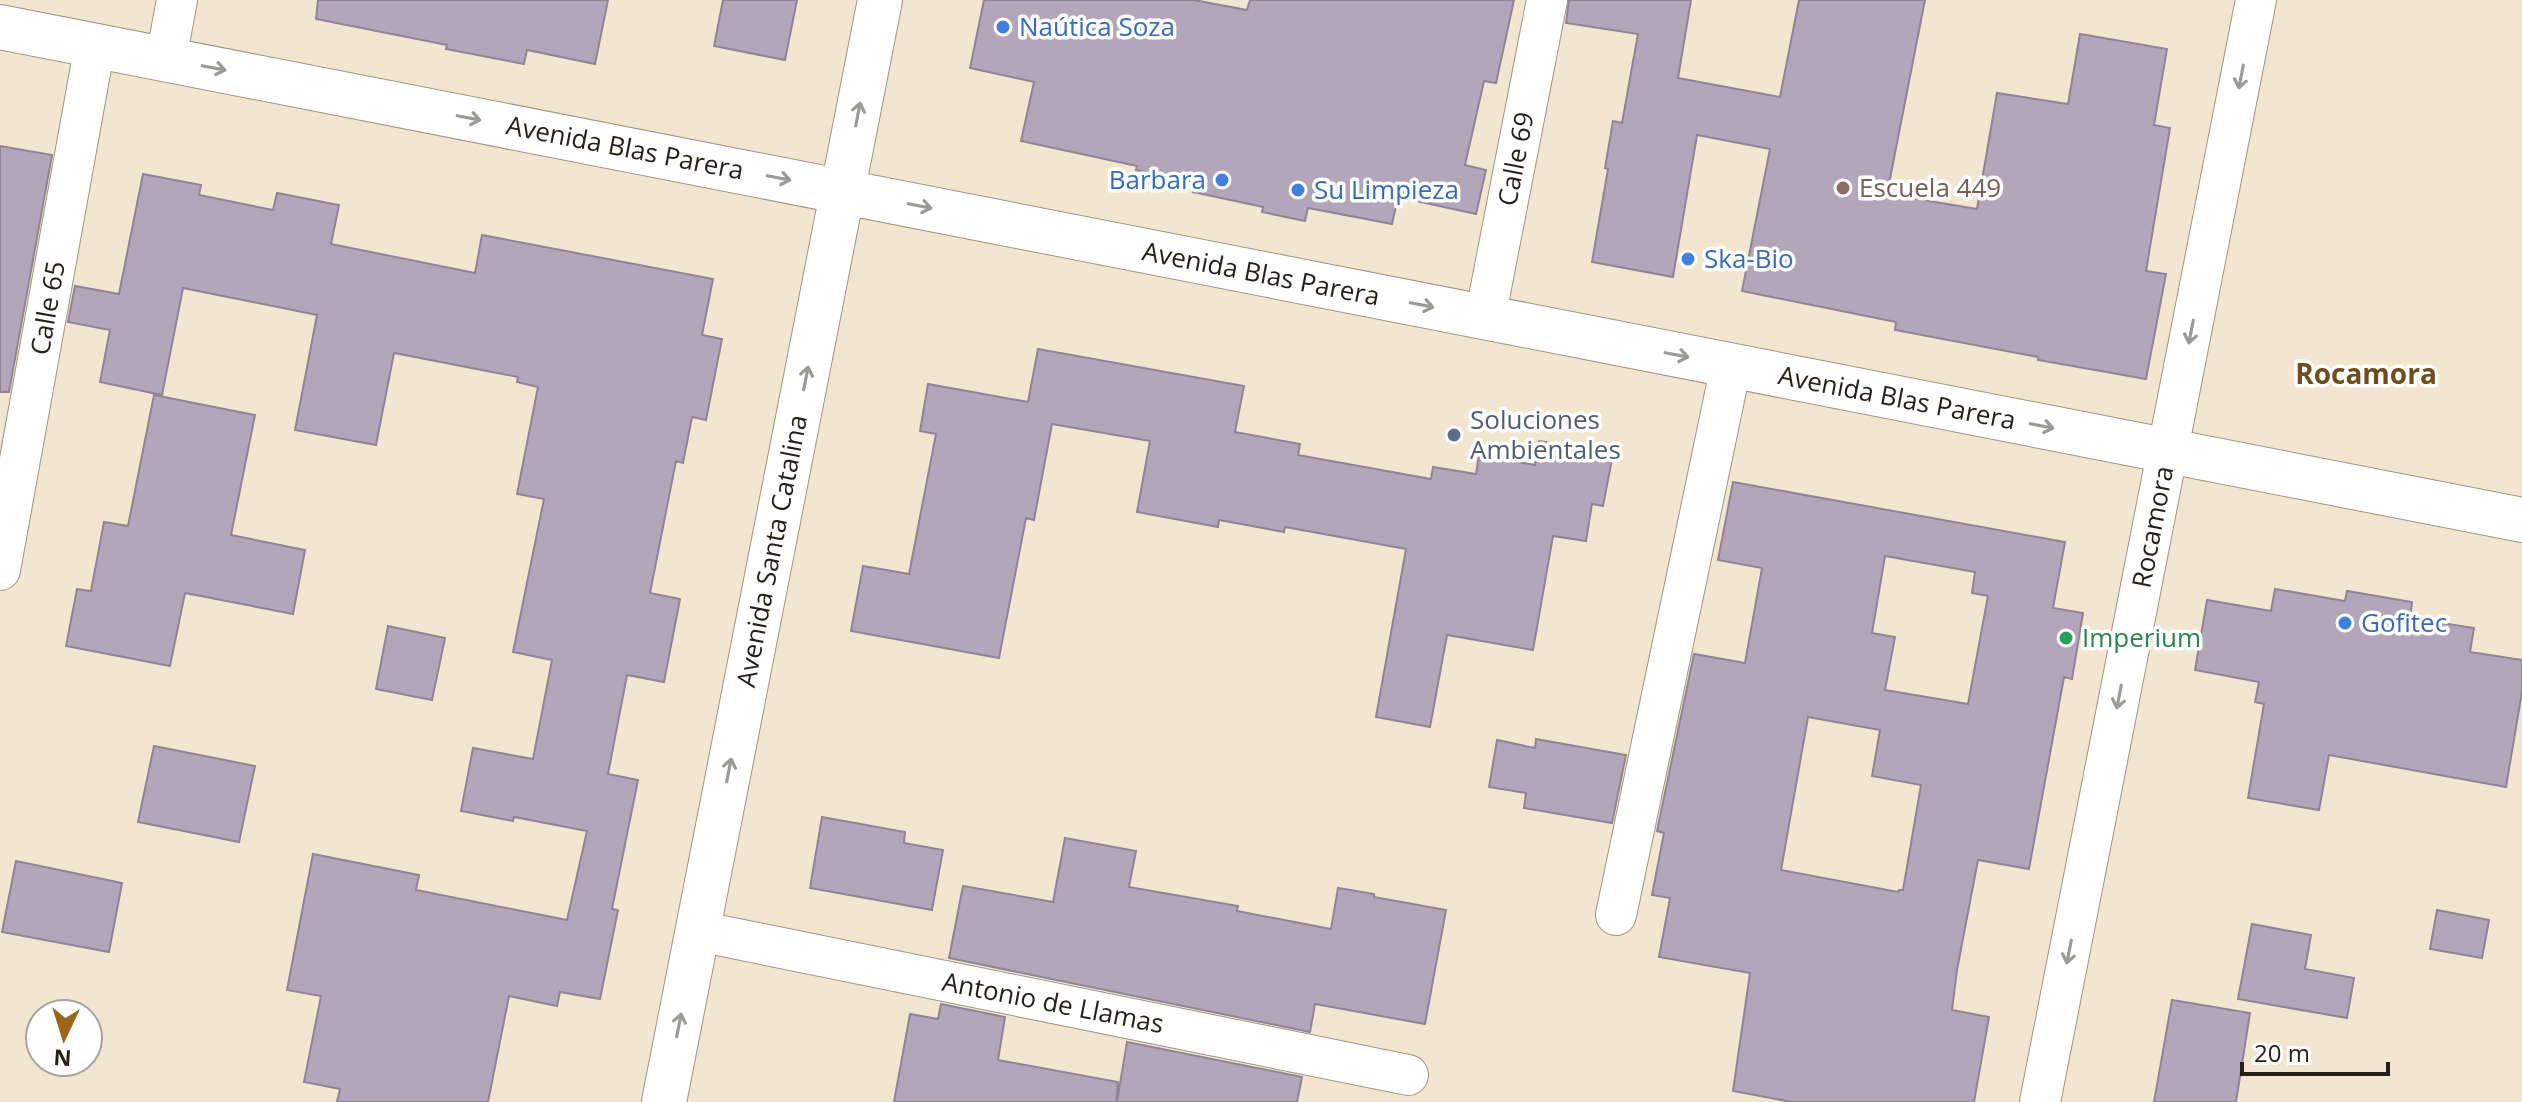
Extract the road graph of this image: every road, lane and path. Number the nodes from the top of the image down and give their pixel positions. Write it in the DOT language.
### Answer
graph roads {
  1 [pos="177,0"];
  2 [pos="880,0"];
  3 [pos="1547,0"];
  4 [pos="2256,0"];
  5 [pos="0,27"];
  6 [pos="95,45"];
  7 [pos="166,59"];
  8 [pos="843,190"];
  9 [pos="1485,318"];
  10 [pos="1731,366"];
  11 [pos="2168,451"];
  12 [pos="2522,520"];
  13 [pos="0,570"];
  14 [pos="1616,915"];
  15 [pos="698,931"];
  16 [pos="1408,1075"];
  17 [pos="664,1102"];
  18 [pos="2040,1102"];
  1 -- 7 [label="street"];
  8 -- 2 [label="main road, Avenida Santa Catalina, one-way"];
  3 -- 9 [label="street, Calle 69"];
  4 -- 11 [label="street, Rocamora, one-way"];
  5 -- 6 [label="main road, Avenida Blas Parera"];
  6 -- 7 [label="main road, Avenida Blas Parera"];
  6 -- 13 [label="street, Calle 65"];
  7 -- 8 [label="main road, Avenida Blas Parera, one-way"];
  8 -- 9 [label="main road, Avenida Blas Parera, one-way"];
  15 -- 8 [label="main road, Avenida Santa Catalina, one-way"];
  9 -- 10 [label="main road, Avenida Blas Parera, one-way"];
  10 -- 11 [label="main road, Avenida Blas Parera, one-way"];
  10 -- 14 [label="street"];
  11 -- 12 [label="main road, Avenida Blas Parera"];
  11 -- 18 [label="street, Rocamora, one-way"];
  15 -- 16 [label="street, Antonio de Llamas"];
  17 -- 15 [label="main road, Avenida Santa Catalina, one-way"];
}
